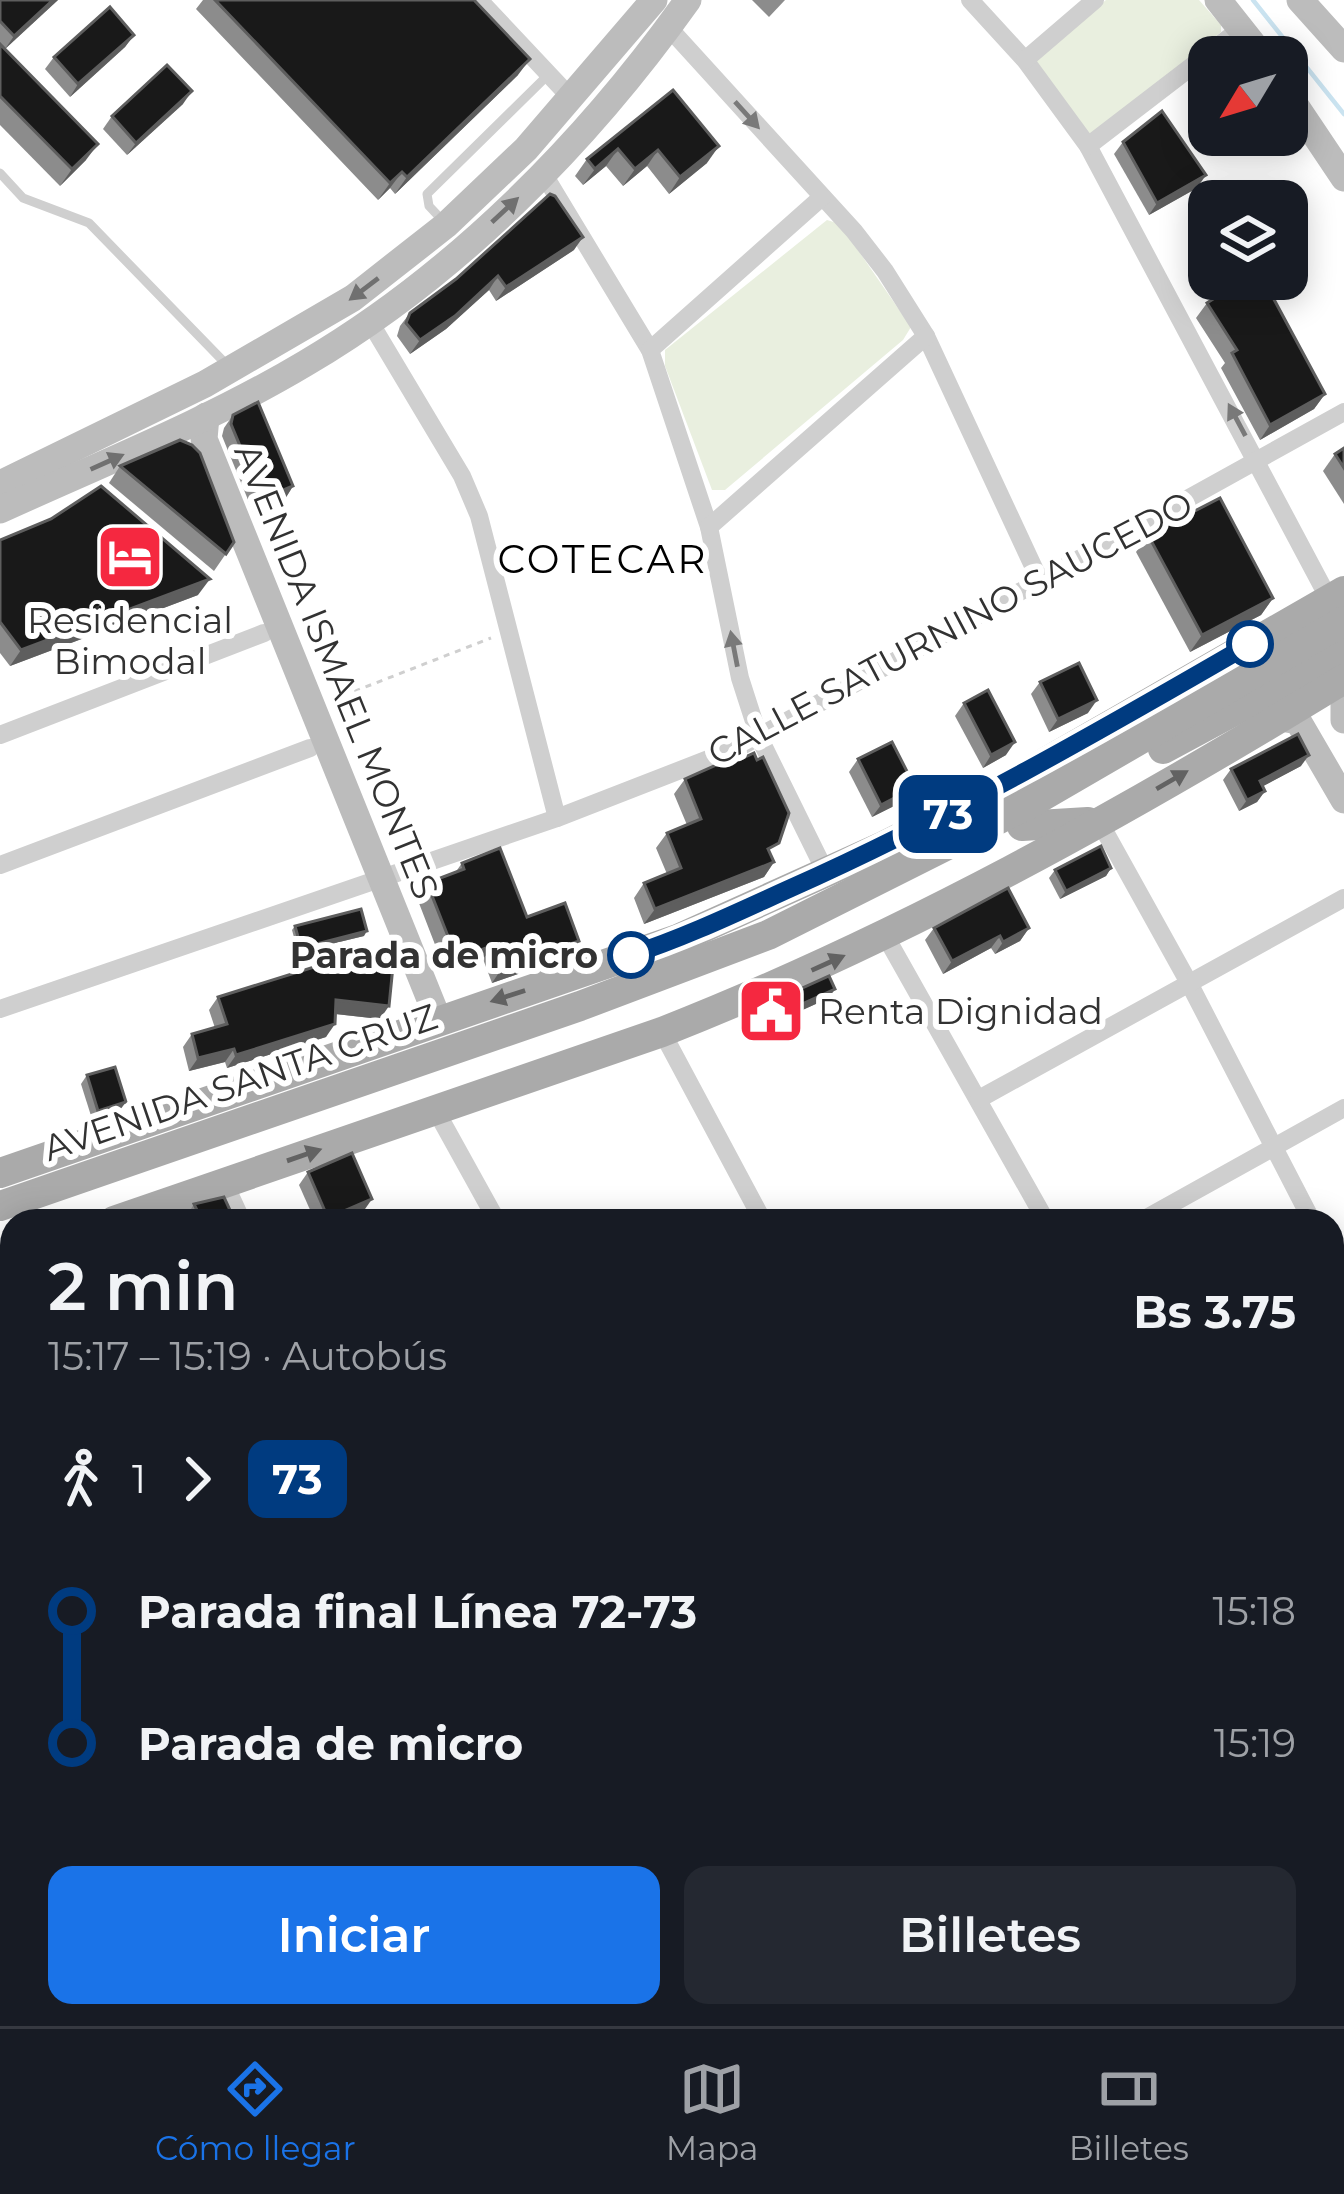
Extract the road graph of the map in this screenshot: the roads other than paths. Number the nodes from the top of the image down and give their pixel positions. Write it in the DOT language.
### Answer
graph roads {
  1 [pos="479,0"];
  2 [pos="654,0"];
  3 [pos="688,0"];
  4 [pos="970,0"];
  5 [pos="1095,0"];
  6 [pos="1217,0"];
  7 [pos="1300,0"];
  8 [pos="1243,27"];
  9 [pos="668,28"];
  10 [pos="1249,36"];
  11 [pos="1344,49"];
  12 [pos="1025,60"];
  13 [pos="545,78"];
  14 [pos="568,102"];
  15 [pos="1308,124"];
  16 [pos="1088,146"];
  17 [pos="0,173"];
  18 [pos="544,173"];
  19 [pos="1344,178"];
  20 [pos="821,197"];
  21 [pos="456,236"];
  22 [pos="370,322"];
  23 [pos="926,336"];
  24 [pos="650,350"];
  25 [pos="231,370"];
  26 [pos="1344,412"];
  27 [pos="206,416"];
  28 [pos="178,429"];
  29 [pos="1259,461"];
  30 [pos="0,484"];
  31 [pos="0,510"];
  32 [pos="710,527"];
  33 [pos="1040,581"];
  34 [pos="1339,604"];
  35 [pos="264,633"];
  36 [pos="1344,652"];
  37 [pos="1344,679"];
  38 [pos="1344,693"];
  39 [pos="1281,718"];
  40 [pos="1344,720"];
  41 [pos="0,735"];
  42 [pos="759,737"];
  43 [pos="310,748"];
  44 [pos="1115,754"];
  45 [pos="1013,781"];
  46 [pos="1341,789"];
  47 [pos="557,818"];
  48 [pos="1100,821"];
  49 [pos="1022,826"];
  50 [pos="0,865"];
  51 [pos="826,873"];
  52 [pos="372,879"];
  53 [pos="1344,898"];
  54 [pos="886,937"];
  55 [pos="1189,982"];
  56 [pos="0,1009"];
  57 [pos="429,1023"];
  58 [pos="662,1032"];
  59 [pos="979,1099"];
  60 [pos="1344,1108"];
  61 [pos="435,1109"];
  62 [pos="1270,1147"];
  63 [pos="0,1172"];
  64 [pos="224,1182"];
  65 [pos="0,1206"];
  66 [pos="46,1209"];
  67 [pos="148,1209"];
  68 [pos="236,1209"];
  69 [pos="490,1209"];
  70 [pos="757,1209"];
  71 [pos="1039,1209"];
  72 [pos="1162,1209"];
  73 [pos="1305,1209"];
  1 -- 13 [label="street"];
  2 -- 14 [label="main road"];
  3 -- 9 [label="main road"];
  4 -- 12 [label="street"];
  5 -- 12 [label="street"];
  6 -- 8 [label="main road"];
  7 -- 11 [label="main road"];
  8 -- 10 [label="main road"];
  8 -- 16 [label="street"];
  9 -- 18 [label="main road"];
  9 -- 20 [label="street, one-way"];
  12 -- 16 [label="street"];
  13 -- 14 [label="street"];
  13 -- 21 [label="lane"];
  14 -- 21 [label="main road"];
  15 -- 19 [label="main road"];
  29 -- 16 [label="street, one-way"];
  17 -- 25 [label="lane"];
  21 -- 18 [label="main road, one-way"];
  18 -- 24 [label="street"];
  20 -- 23 [label="street"];
  20 -- 24 [label="street"];
  21 -- 22 [label="main road"];
  21 -- 25 [label="main road, one-way"];
  22 -- 27 [label="main road"];
  22 -- 47 [label="street"];
  23 -- 32 [label="street"];
  23 -- 33 [label="street"];
  24 -- 32 [label="street"];
  25 -- 30 [label="main road"];
  26 -- 29 [label="street, CALLE SATURNINO SAUCEDO"];
  27 -- 28 [label="main road"];
  27 -- 52 [label="main road, AVENIDA ISMAEL MONTES"];
  31 -- 28 [label="main road, one-way"];
  28 -- 35 [label="main road, AVENIDA ISMAEL MONTES"];
  29 -- 33 [label="street, CALLE SATURNINO SAUCEDO"];
  29 -- 34 [label="street"];
  42 -- 32 [label="street, one-way"];
  33 -- 42 [label="street, CALLE SATURNINO SAUCEDO"];
  34 -- 44 [label="main road, AVENIDA SANTA CRUZ"];
  34 -- 45 [label="main road, AVENIDA SANTA CRUZ"];
  35 -- 41 [label="street"];
  35 -- 43 [label="main road, AVENIDA ISMAEL MONTES"];
  36 -- 49 [label="main road, AVENIDA SANTA CRUZ"];
  37 -- 39 [label="main road"];
  38 -- 40 [label="main road"];
  39 -- 46 [label="main road"];
  48 -- 39 [label="main road, one-way"];
  42 -- 47 [label="street, CALLE SATURNINO SAUCEDO"];
  42 -- 51 [label="street"];
  43 -- 50 [label="street"];
  43 -- 52 [label="main road, AVENIDA ISMAEL MONTES"];
  44 -- 45 [label="main road"];
  44 -- 65 [label="main road, AVENIDA SANTA CRUZ"];
  45 -- 51 [label="main road, AVENIDA SANTA CRUZ"];
  47 -- 52 [label="street, CALLE SATURNINO SAUCEDO"];
  48 -- 49 [label="main road"];
  48 -- 54 [label="main road"];
  48 -- 55 [label="street"];
  49 -- 66 [label="main road, AVENIDA SANTA CRUZ"];
  51 -- 57 [label="main road, AVENIDA SANTA CRUZ, one-way"];
  52 -- 56 [label="street, CALLE SATURNINO SAUCEDO"];
  52 -- 57 [label="main road, AVENIDA ISMAEL MONTES"];
  53 -- 55 [label="street"];
  58 -- 54 [label="main road, one-way"];
  54 -- 59 [label="street"];
  55 -- 59 [label="street"];
  55 -- 62 [label="street"];
  57 -- 63 [label="main road, AVENIDA SANTA CRUZ"];
  58 -- 61 [label="main road"];
  58 -- 70 [label="street"];
  59 -- 71 [label="street"];
  60 -- 62 [label="street"];
  64 -- 61 [label="main road, one-way"];
  61 -- 69 [label="street"];
  62 -- 72 [label="street"];
  62 -- 73 [label="street"];
  64 -- 67 [label="main road"];
  64 -- 68 [label="street"];
}
